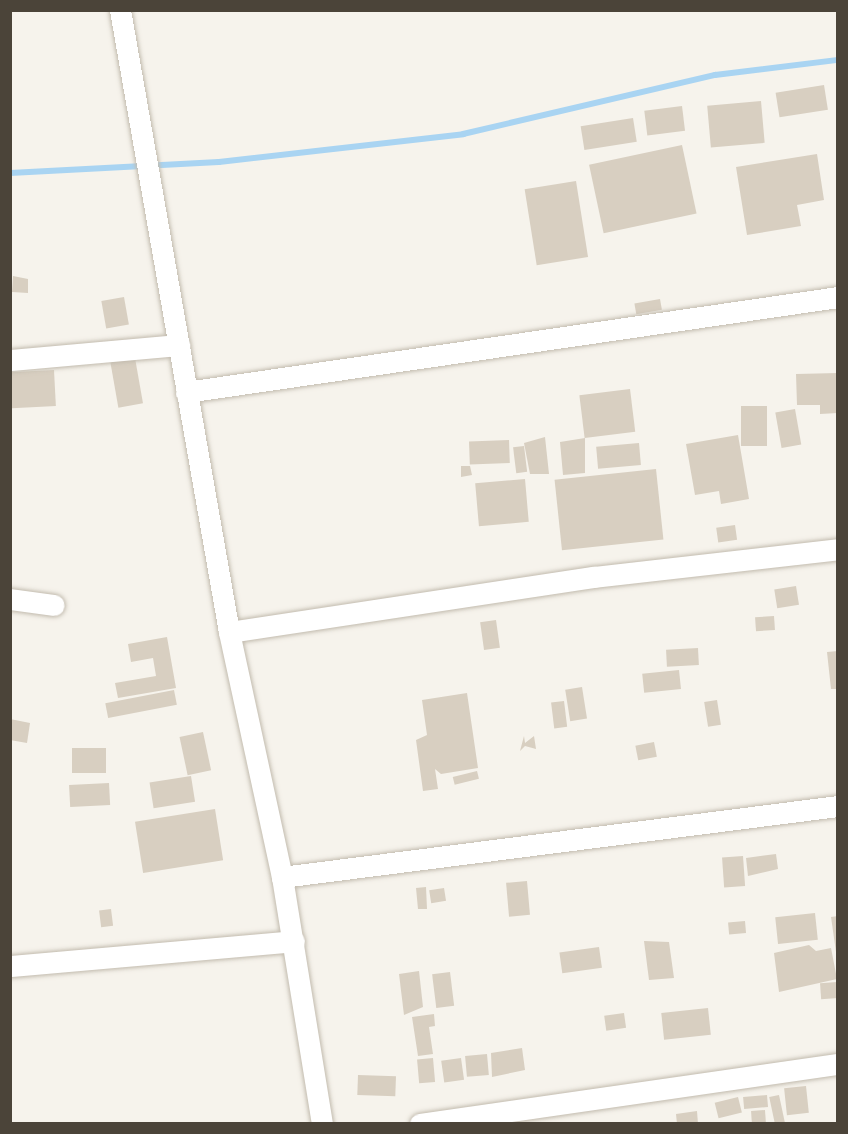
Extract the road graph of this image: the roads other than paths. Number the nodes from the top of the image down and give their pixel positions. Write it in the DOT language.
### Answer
graph roads {
  1 [pos="120,10"];
  2 [pos="837,297"];
  3 [pos="179,345"];
  4 [pos="10,360"];
  5 [pos="186,392"];
  6 [pos="837,549"];
  7 [pos="10,600"];
  8 [pos="54,605"];
  9 [pos="229,632"];
  10 [pos="837,806"];
  11 [pos="282,877"];
  12 [pos="294,941"];
  13 [pos="10,966"];
  14 [pos="837,1064"];
  15 [pos="322,1124"];
  16 [pos="420,1124"];
  1 -- 3 [label="street"];
  2 -- 5 [label="street"];
  3 -- 4 [label="street"];
  3 -- 5 [label="street"];
  5 -- 9 [label="street"];
  6 -- 9 [label="street"];
  7 -- 8 [label="street"];
  9 -- 11 [label="street"];
  10 -- 11 [label="street"];
  11 -- 12 [label="street"];
  12 -- 13 [label="street"];
  12 -- 15 [label="street"];
  14 -- 16 [label="street"];
}
